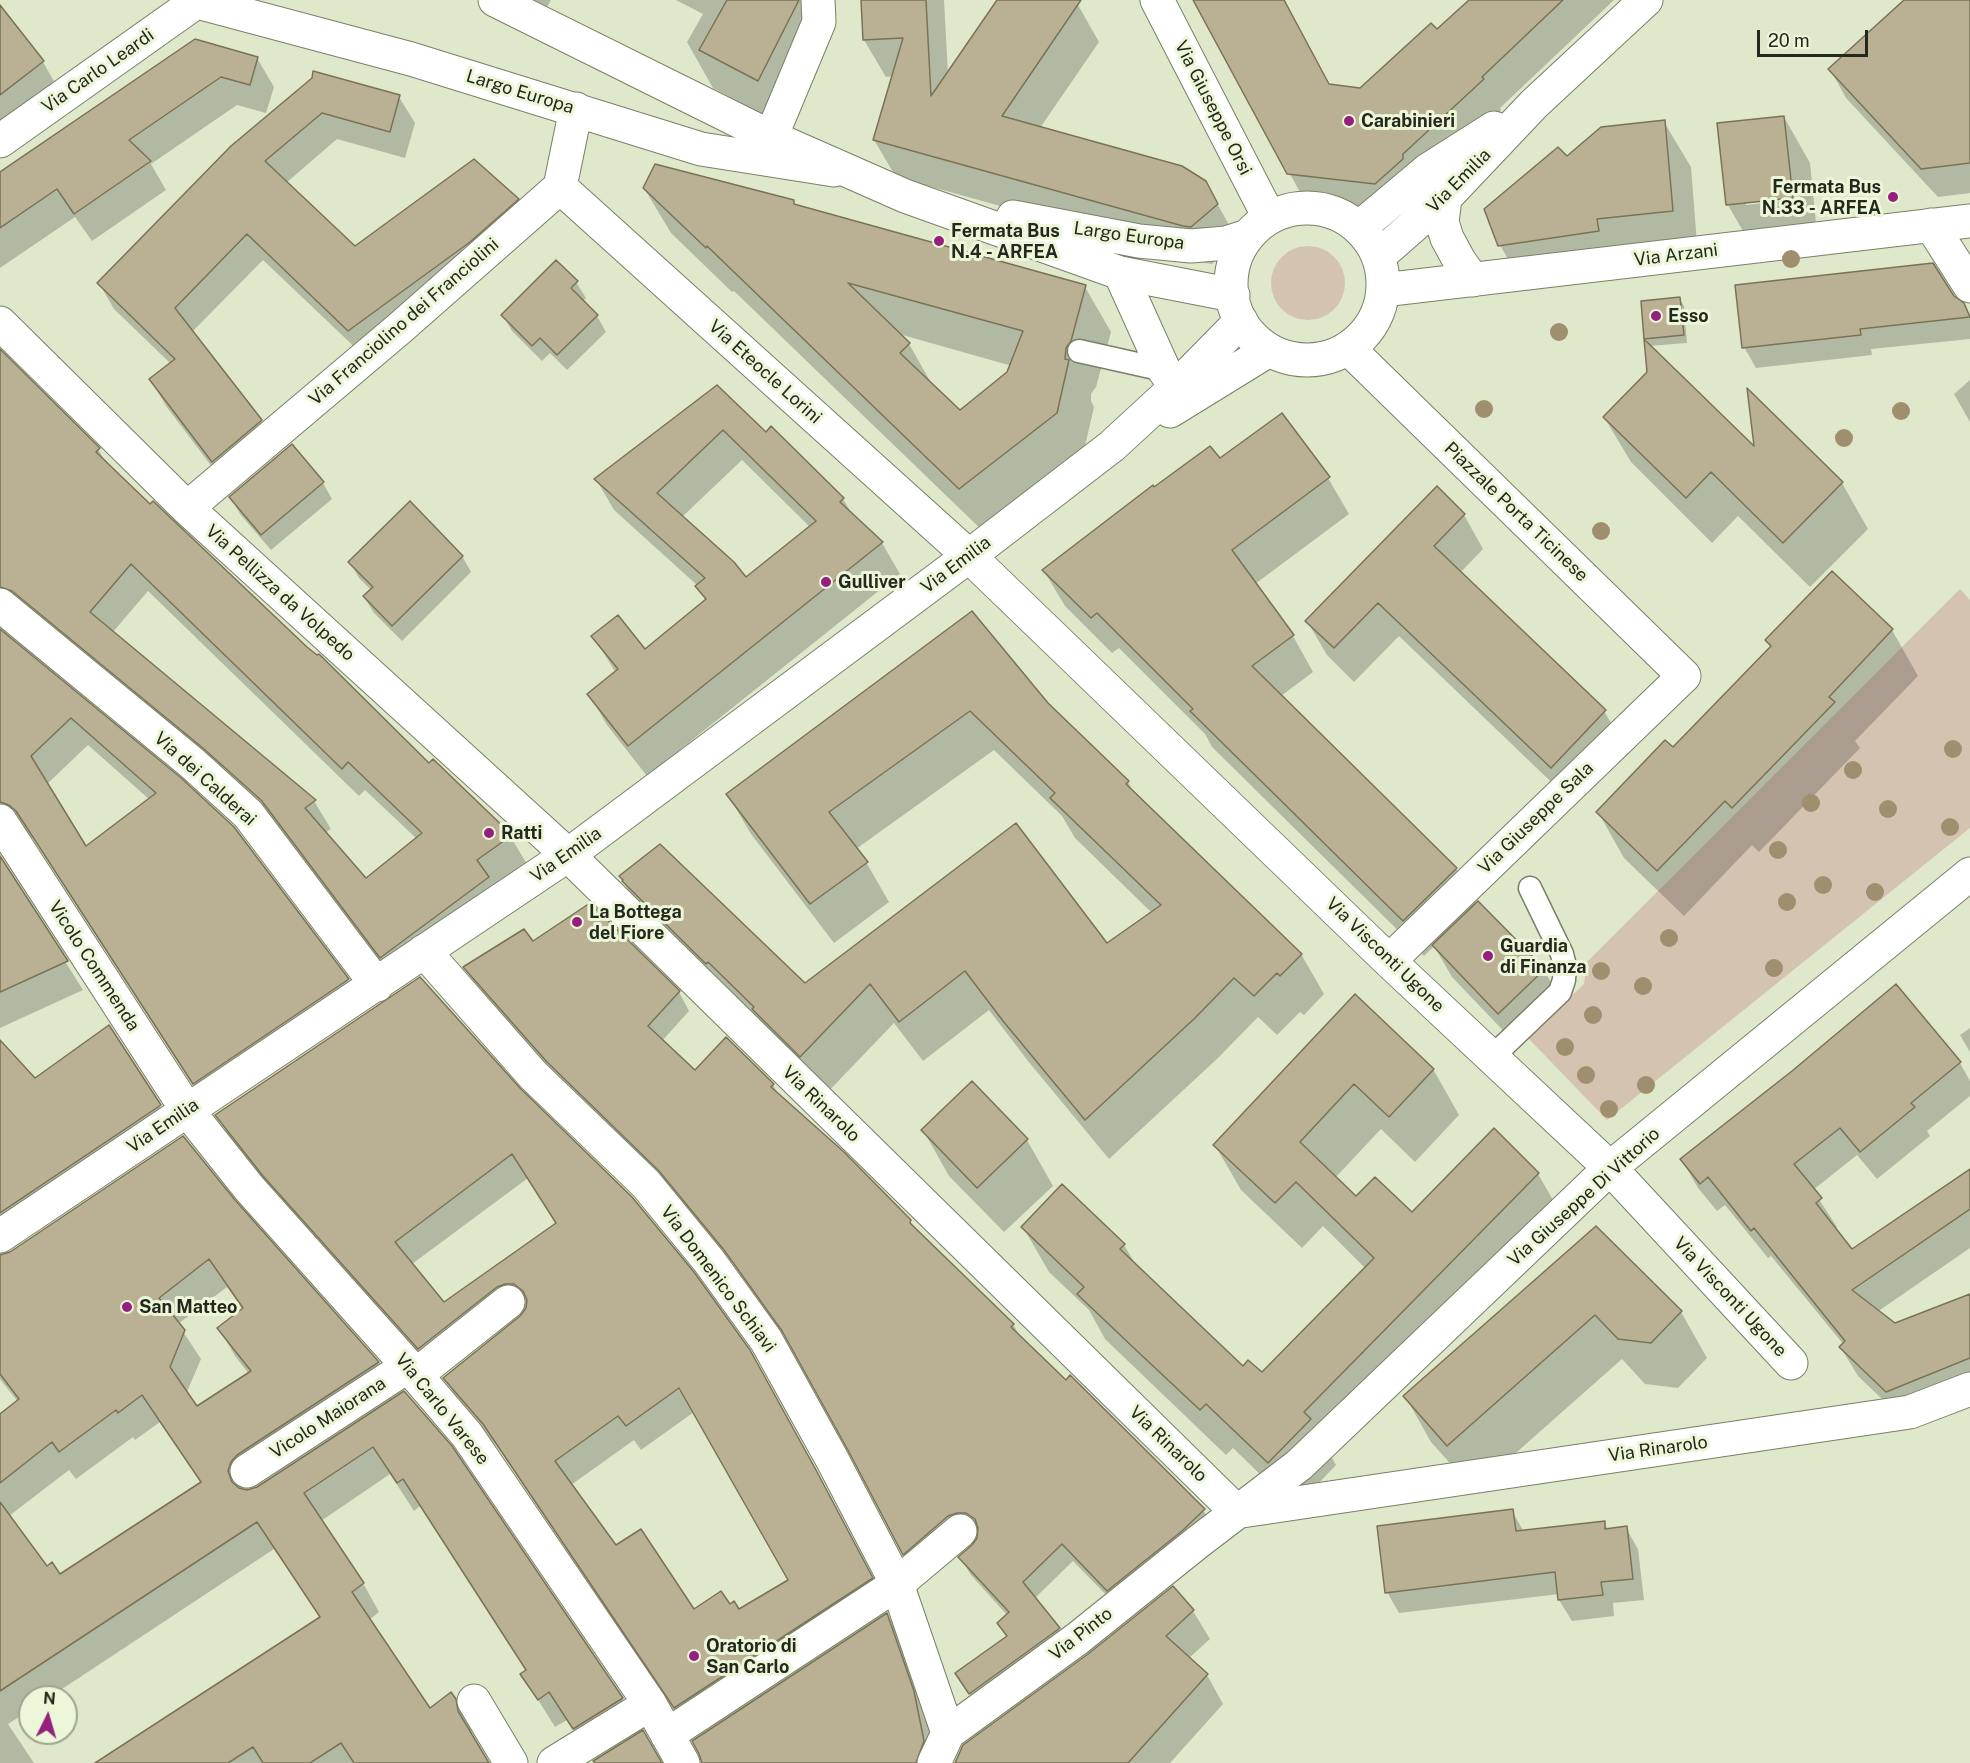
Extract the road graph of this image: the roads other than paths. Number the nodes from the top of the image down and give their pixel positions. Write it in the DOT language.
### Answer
graph roads {
  1 [pos="495,0"];
  2 [pos="818,0"];
  3 [pos="1157,0"];
  4 [pos="1646,0"];
  5 [pos="193,1"];
  6 [pos="1534,104"];
  7 [pos="576,109"];
  8 [pos="771,136"];
  9 [pos="0,141"];
  10 [pos="853,173"];
  11 [pos="560,187"];
  12 [pos="905,196"];
  13 [pos="1445,198"];
  14 [pos="1970,221"];
  15 [pos="1931,225"];
  16 [pos="1258,226"];
  17 [pos="1359,228"];
  18 [pos="1380,255"];
  19 [pos="1120,273"];
  20 [pos="1473,280"];
  21 [pos="1970,286"];
  22 [pos="1383,290"];
  23 [pos="1237,308"];
  24 [pos="0,323"];
  25 [pos="1348,348"];
  26 [pos="1269,350"];
  27 [pos="1079,351"];
  28 [pos="1170,379"];
  29 [pos="1112,446"];
  30 [pos="187,508"];
  31 [pos="969,556"];
  32 [pos="0,604"];
  33 [pos="1684,676"];
  34 [pos="0,821"];
  35 [pos="568,855"];
  36 [pos="1970,874"];
  37 [pos="1530,888"];
  38 [pos="424,951"];
  39 [pos="1389,960"];
  40 [pos="376,985"];
  41 [pos="1493,1056"];
  42 [pos="187,1110"];
  43 [pos="1610,1168"];
  44 [pos="0,1236"];
  45 [pos="508,1302"];
  46 [pos="1791,1363"];
  47 [pos="412,1370"];
  48 [pos="1970,1389"];
  49 [pos="247,1471"];
  50 [pos="1237,1512"];
  51 [pos="960,1531"];
  52 [pos="897,1584"];
  53 [pos="474,1701"];
  54 [pos="650,1704"];
  55 [pos="948,1733"];
  56 [pos="667,1735"];
  57 [pos="512,1763"];
  58 [pos="554,1763"];
  59 [pos="683,1763"];
  60 [pos="934,1763"];
  1 -- 8 [label="street, Largo Europa"];
  2 -- 8 [label="street"];
  3 -- 16 [label="street, Via Giuseppe Orsi"];
  4 -- 6 [label="street, Via Emilia"];
  5 -- 7 [label="street, Largo Europa"];
  5 -- 9 [label="street, Via Carlo Leardi"];
  6 -- 13 [label="street, Via Emilia"];
  6 -- 17 [label="street, Via Emilia"];
  7 -- 10 [label="street, Largo Europa"];
  7 -- 11 [label="street"];
  8 -- 10 [label="street, Largo Europa"];
  10 -- 12 [label="street, Largo Europa"];
  11 -- 30 [label="street, Via Franciolino dei Franciolini"];
  11 -- 31 [label="street, Via Eteocle Lorini"];
  12 -- 16 [label="street, Largo Europa"];
  12 -- 19 [label="street, Largo Europa"];
  13 -- 18 [label="street, Via Emilia"];
  13 -- 20 [label="street"];
  14 -- 15 [label="street, Via Arzani"];
  15 -- 20 [label="street, Via Arzani"];
  15 -- 21 [label="street"];
  16 -- 17 [label="street"];
  16 -- 23 [label="street"];
  17 -- 18 [label="street"];
  18 -- 22 [label="street"];
  19 -- 23 [label="street, Largo Europa"];
  19 -- 28 [label="street"];
  20 -- 22 [label="street, Via Arzani"];
  22 -- 25 [label="street"];
  23 -- 26 [label="street"];
  23 -- 28 [label="street, Via Emilia"];
  24 -- 30 [label="street, Via Pellizza da Volpedo"];
  25 -- 26 [label="street"];
  25 -- 33 [label="street, Piazzale Porta Ticinese"];
  26 -- 29 [label="street, Via Emilia"];
  27 -- 28 [label="lane"];
  28 -- 29 [label="street, Via Emilia"];
  29 -- 31 [label="street, Via Emilia"];
  30 -- 35 [label="street, Via Pellizza da Volpedo"];
  31 -- 35 [label="street, Via Emilia"];
  31 -- 39 [label="street, Via Visconti Ugone"];
  32 -- 40 [label="street, Via dei Calderai"];
  33 -- 39 [label="street, Via Giuseppe Sala"];
  34 -- 42 [label="street, Vicolo Commenda"];
  35 -- 38 [label="street, Via Emilia"];
  35 -- 50 [label="street, Via Rinarolo"];
  36 -- 43 [label="street, Via Giuseppe Di Vittorio"];
  37 -- 41 [label="lane"];
  38 -- 40 [label="street, Via Emilia"];
  38 -- 52 [label="street, Via Domenico Schiavi"];
  39 -- 41 [label="street, Via Visconti Ugone"];
  40 -- 42 [label="street, Via Emilia"];
  41 -- 43 [label="street, Via Visconti Ugone"];
  42 -- 44 [label="street, Via Emilia"];
  42 -- 47 [label="street, Via Carlo Varese"];
  43 -- 46 [label="street, Via Visconti Ugone"];
  43 -- 50 [label="street, Via Giuseppe Di Vittorio"];
  45 -- 47 [label="street, Vicolo Maiorana"];
  47 -- 49 [label="street, Vicolo Maiorana"];
  47 -- 54 [label="street, Via Carlo Varese"];
  48 -- 50 [label="street, Via Rinarolo"];
  50 -- 55 [label="street, Via Pinto"];
  51 -- 52 [label="street"];
  52 -- 55 [label="street, Via Domenico Schiavi"];
  52 -- 56 [label="street"];
  53 -- 57 [label="street"];
  54 -- 56 [label="street, Via Carlo Varese"];
  54 -- 58 [label="street"];
  55 -- 60 [label="street, Via Pinto"];
  56 -- 59 [label="street, Via Carlo Varese"];
}
